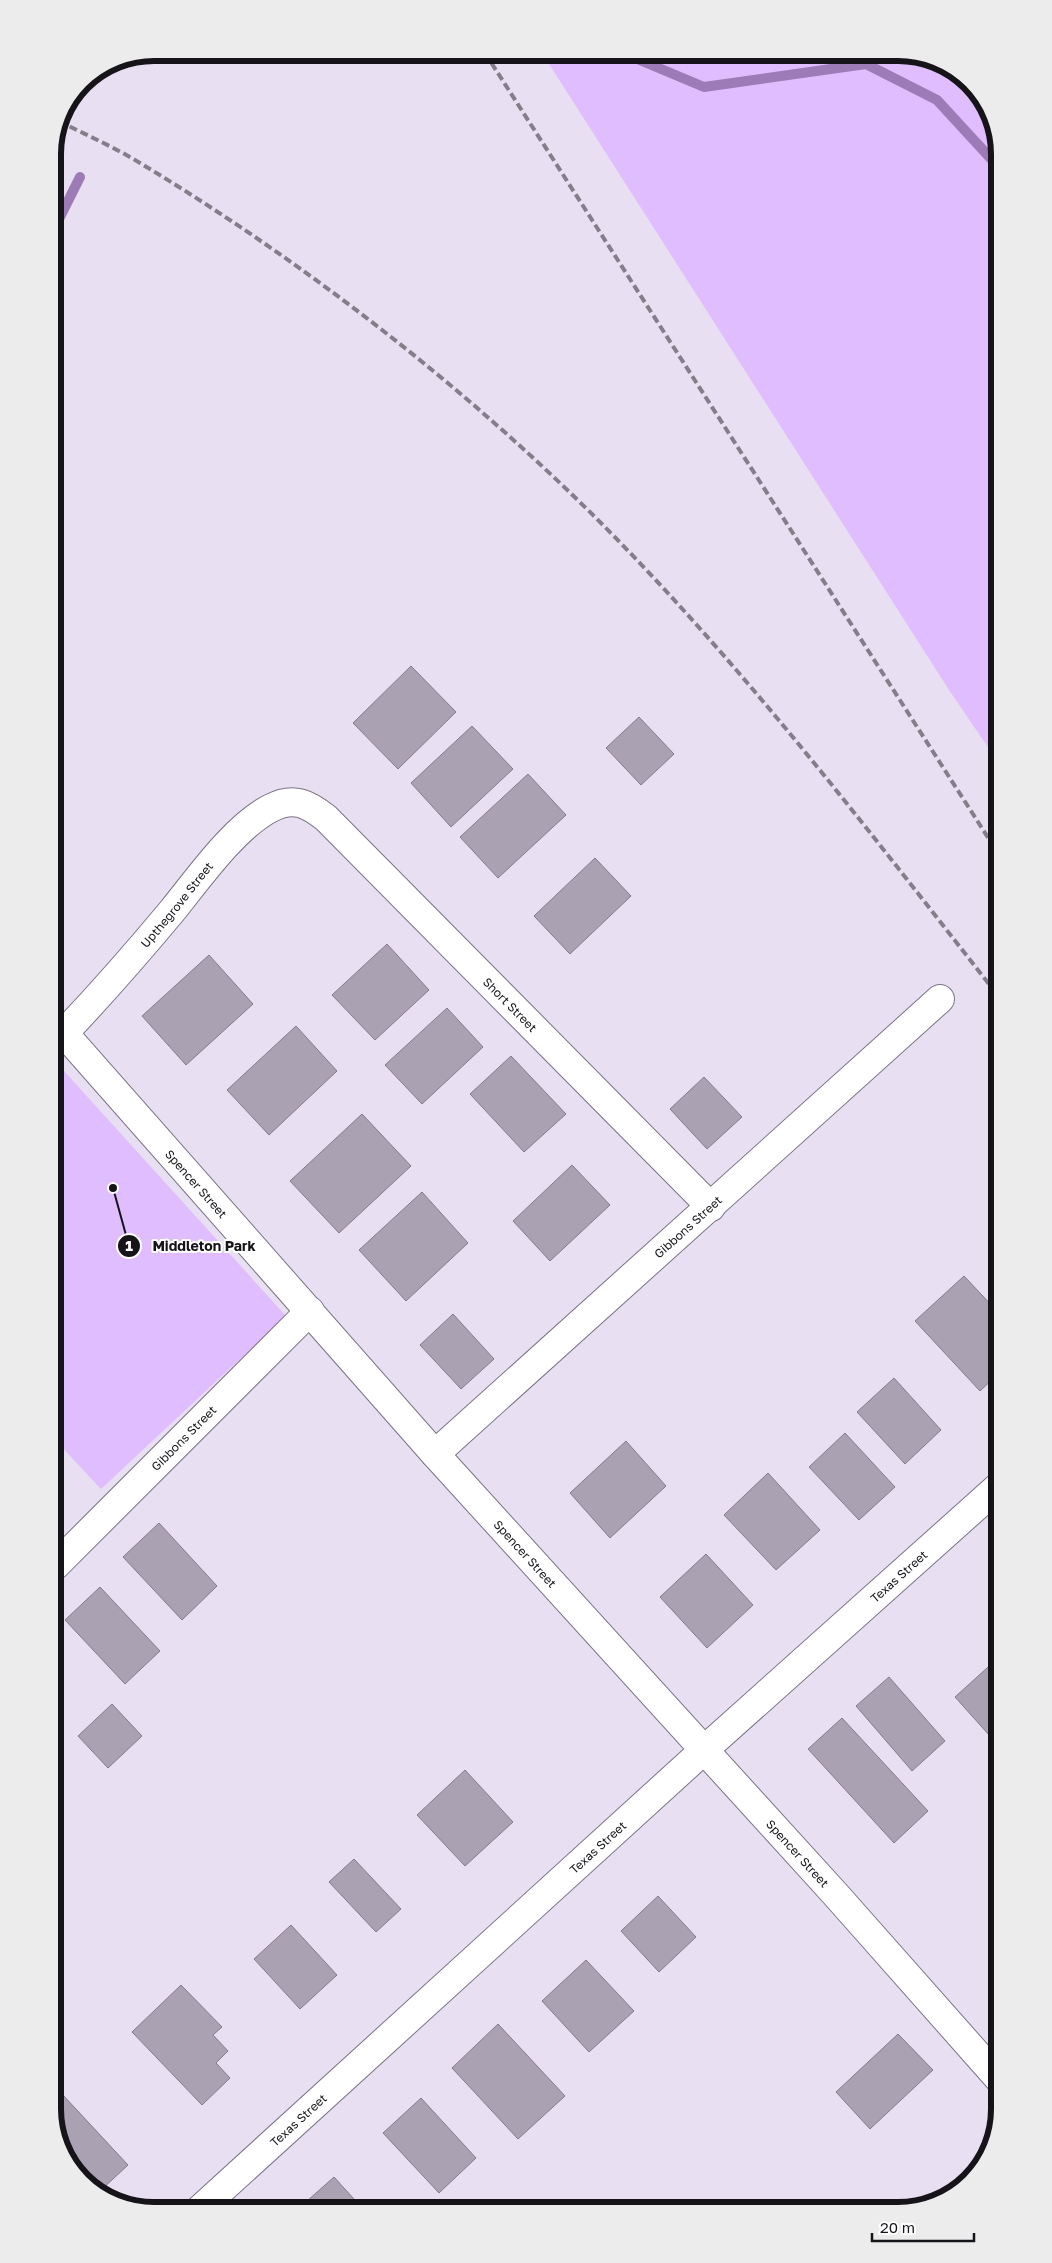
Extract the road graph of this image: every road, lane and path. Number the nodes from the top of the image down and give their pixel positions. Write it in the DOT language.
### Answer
graph roads {
  1 [pos="306,803"];
  2 [pos="940,999"];
  3 [pos="61,1027"];
  4 [pos="61,1029"];
  5 [pos="712,1207"];
  6 [pos="310,1311"];
  7 [pos="435,1454"];
  8 [pos="991,1493"];
  9 [pos="61,1560"];
  10 [pos="704,1750"];
  11 [pos="991,2069"];
  12 [pos="209,2202"];
  1 -- 3 [label="street, Upthegrove Street"];
  1 -- 5 [label="street, Short Street"];
  2 -- 5 [label="street, Gibbons Street"];
  4 -- 6 [label="street, Spencer Street"];
  5 -- 7 [label="street, Gibbons Street"];
  6 -- 7 [label="street, Spencer Street"];
  6 -- 9 [label="street, Gibbons Street"];
  7 -- 10 [label="street, Spencer Street"];
  8 -- 10 [label="street, Texas Street"];
  10 -- 11 [label="street, Spencer Street"];
  10 -- 12 [label="street, Texas Street"];
}
